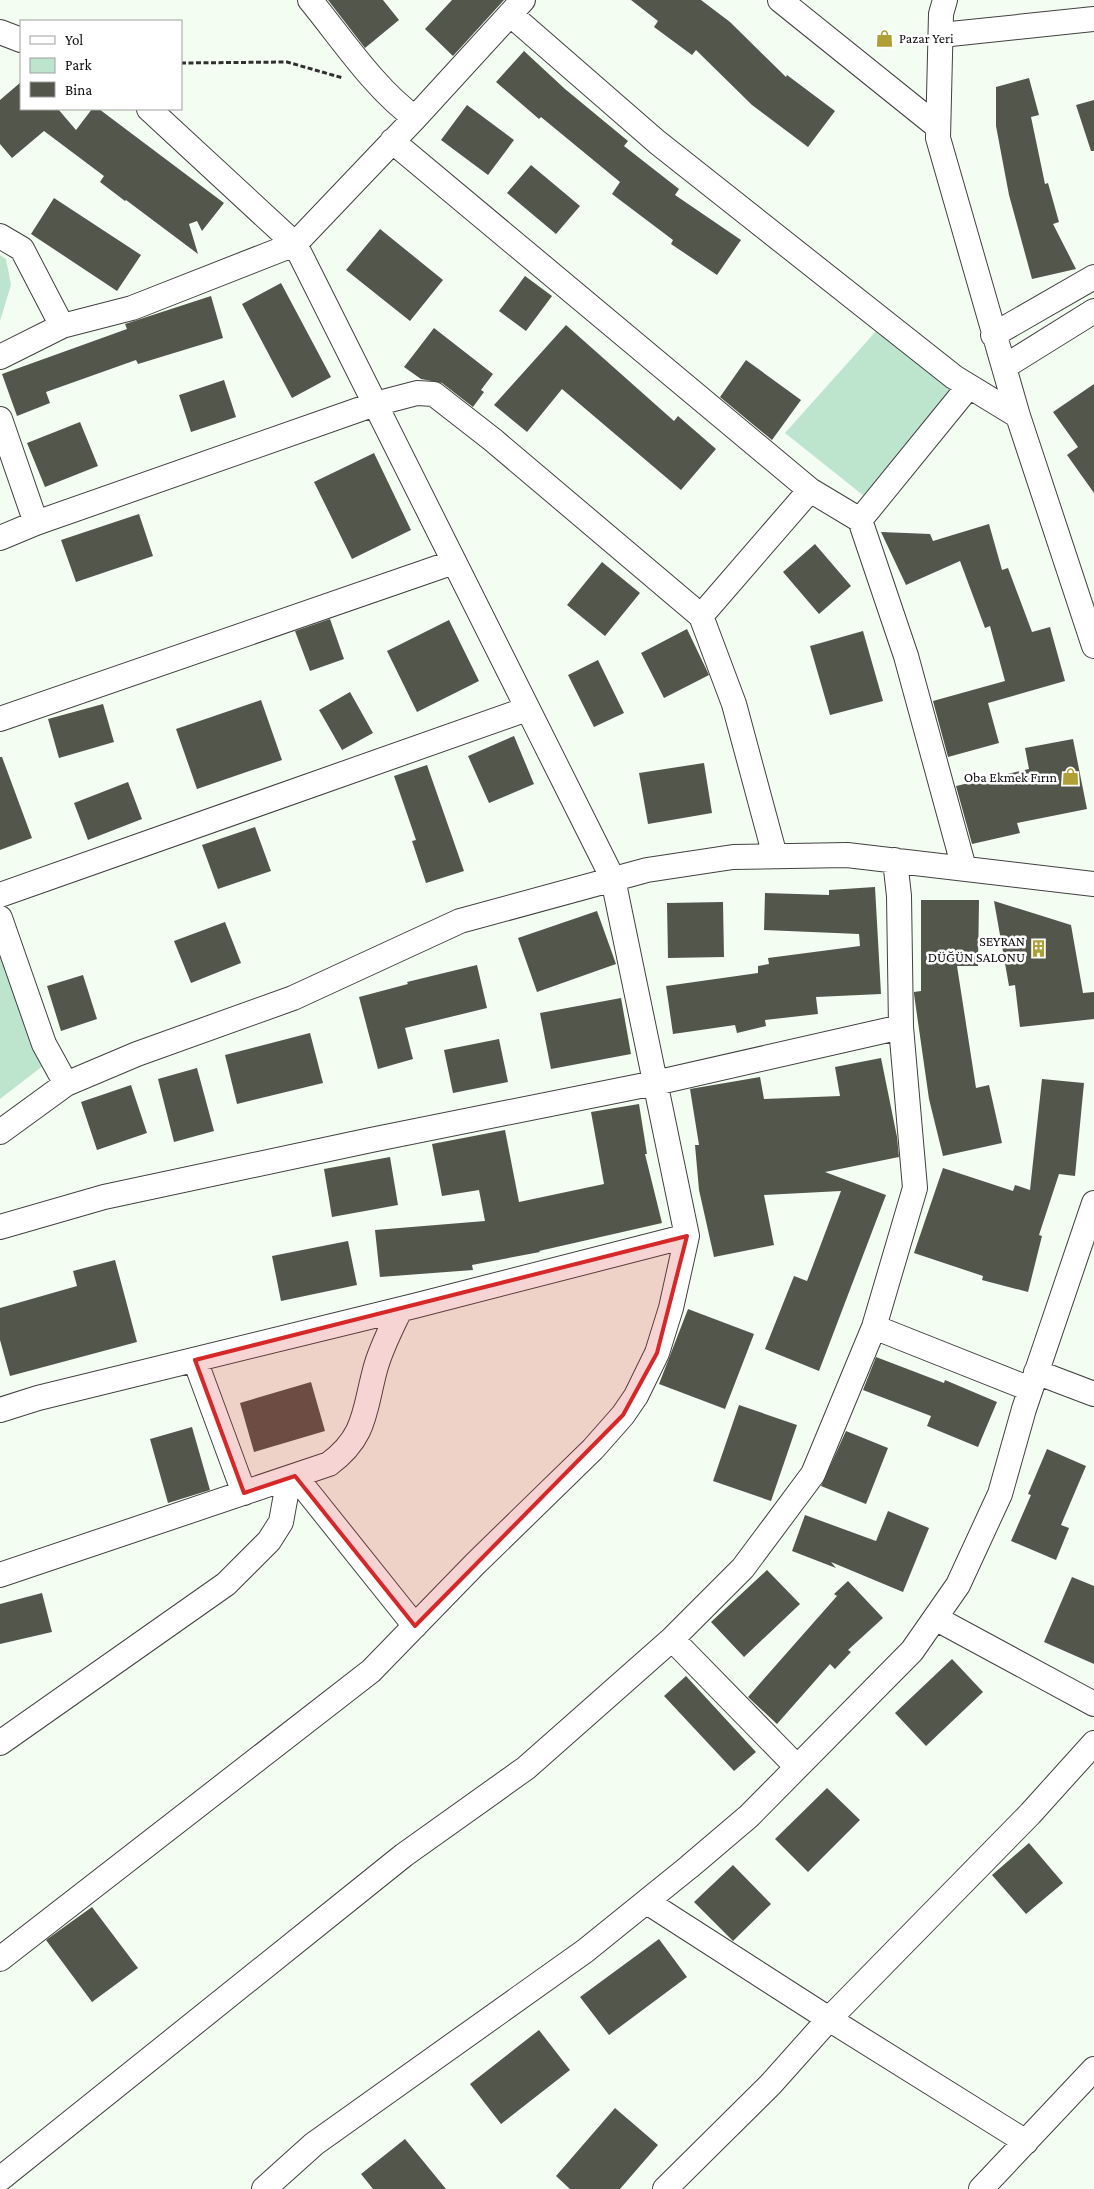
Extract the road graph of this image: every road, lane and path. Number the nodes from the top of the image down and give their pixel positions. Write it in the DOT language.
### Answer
graph roads {
  1 [pos="310,0"];
  2 [pos="780,0"];
  3 [pos="944,0"];
  4 [pos="516,7"];
  5 [pos="1094,19"];
  6 [pos="0,32"];
  7 [pos="941,35"];
  8 [pos="20,40"];
  9 [pos="182,63"];
  10 [pos="344,78"];
  11 [pos="150,110"];
  12 [pos="415,118"];
  13 [pos="938,127"];
  14 [pos="392,141"];
  15 [pos="0,236"];
  16 [pos="295,244"];
  17 [pos="1094,277"];
  18 [pos="1094,311"];
  19 [pos="62,326"];
  20 [pos="993,335"];
  21 [pos="0,357"];
  22 [pos="1004,367"];
  23 [pos="969,386"];
  24 [pos="375,404"];
  25 [pos="1018,416"];
  26 [pos="0,419"];
  27 [pos="810,490"];
  28 [pos="860,520"];
  29 [pos="36,523"];
  30 [pos="0,538"];
  31 [pos="454,562"];
  32 [pos="701,616"];
  33 [pos="1094,646"];
  34 [pos="527,709"];
  35 [pos="0,719"];
  36 [pos="775,856"];
  37 [pos="895,860"];
  38 [pos="964,868"];
  39 [pos="613,879"];
  40 [pos="1094,884"];
  41 [pos="0,895"];
  42 [pos="0,918"];
  43 [pos="901,1027"];
  44 [pos="655,1083"];
  45 [pos="66,1084"];
  46 [pos="0,1132"];
  47 [pos="1094,1203"];
  48 [pos="0,1227"];
  49 [pos="687,1236"];
  50 [pos="400,1310"];
  51 [pos="874,1327"];
  52 [pos="195,1360"];
  53 [pos="1033,1381"];
  54 [pos="1094,1394"];
  55 [pos="0,1410"];
  56 [pos="292,1476"];
  57 [pos="244,1493"];
  58 [pos="0,1575"];
  59 [pos="935,1618"];
  60 [pos="414,1626"];
  61 [pos="672,1639"];
  62 [pos="1094,1704"];
  63 [pos="1094,1743"];
  64 [pos="0,1744"];
  65 [pos="797,1767"];
  66 [pos="648,1902"];
  67 [pos="0,1959"];
  68 [pos="829,2019"];
  69 [pos="1094,2069"];
  70 [pos="1026,2142"];
  71 [pos="0,2178"];
  72 [pos="264,2189"];
  73 [pos="665,2189"];
  74 [pos="981,2189"];
  1 -- 12 [label="street"];
  2 -- 13 [label="street"];
  3 -- 7 [label="street"];
  4 -- 12 [label="street"];
  4 -- 23 [label="street"];
  5 -- 7 [label="street"];
  6 -- 8 [label="street"];
  7 -- 13 [label="street"];
  9 -- 10 [label="path"];
  11 -- 16 [label="street"];
  12 -- 14 [label="street"];
  13 -- 20 [label="street"];
  14 -- 16 [label="street"];
  14 -- 27 [label="street"];
  15 -- 19 [label="street"];
  16 -- 19 [label="street"];
  16 -- 24 [label="street"];
  17 -- 20 [label="street"];
  18 -- 22 [label="street"];
  19 -- 21 [label="street"];
  20 -- 22 [label="street"];
  22 -- 25 [label="street"];
  23 -- 25 [label="street"];
  23 -- 28 [label="street"];
  24 -- 29 [label="street"];
  24 -- 31 [label="street"];
  24 -- 32 [label="street"];
  25 -- 33 [label="street"];
  26 -- 29 [label="street"];
  27 -- 28 [label="street"];
  27 -- 32 [label="street"];
  28 -- 38 [label="street"];
  29 -- 30 [label="street"];
  31 -- 34 [label="street"];
  31 -- 35 [label="street"];
  32 -- 36 [label="street"];
  34 -- 39 [label="street"];
  34 -- 41 [label="street"];
  36 -- 37 [label="street"];
  36 -- 39 [label="street"];
  37 -- 38 [label="street"];
  37 -- 43 [label="street"];
  38 -- 40 [label="street"];
  39 -- 44 [label="street"];
  39 -- 45 [label="street"];
  42 -- 45 [label="street"];
  43 -- 44 [label="street"];
  43 -- 51 [label="street"];
  44 -- 48 [label="street"];
  44 -- 49 [label="street"];
  45 -- 46 [label="street"];
  47 -- 53 [label="street"];
  49 -- 50 [label="street"];
  49 -- 60 [label="street"];
  50 -- 52 [label="street"];
  50 -- 56 [label="street"];
  51 -- 53 [label="street"];
  51 -- 61 [label="street"];
  52 -- 55 [label="street"];
  52 -- 57 [label="street"];
  53 -- 54 [label="street"];
  53 -- 59 [label="street"];
  56 -- 57 [label="street"];
  56 -- 60 [label="street"];
  56 -- 64 [label="street"];
  57 -- 58 [label="street"];
  59 -- 62 [label="street"];
  59 -- 65 [label="street"];
  60 -- 67 [label="street"];
  61 -- 65 [label="street"];
  61 -- 71 [label="street"];
  63 -- 68 [label="street"];
  65 -- 66 [label="street"];
  66 -- 68 [label="street"];
  66 -- 72 [label="street"];
  68 -- 70 [label="street"];
  68 -- 73 [label="street"];
  69 -- 70 [label="street"];
  70 -- 74 [label="street"];
}
